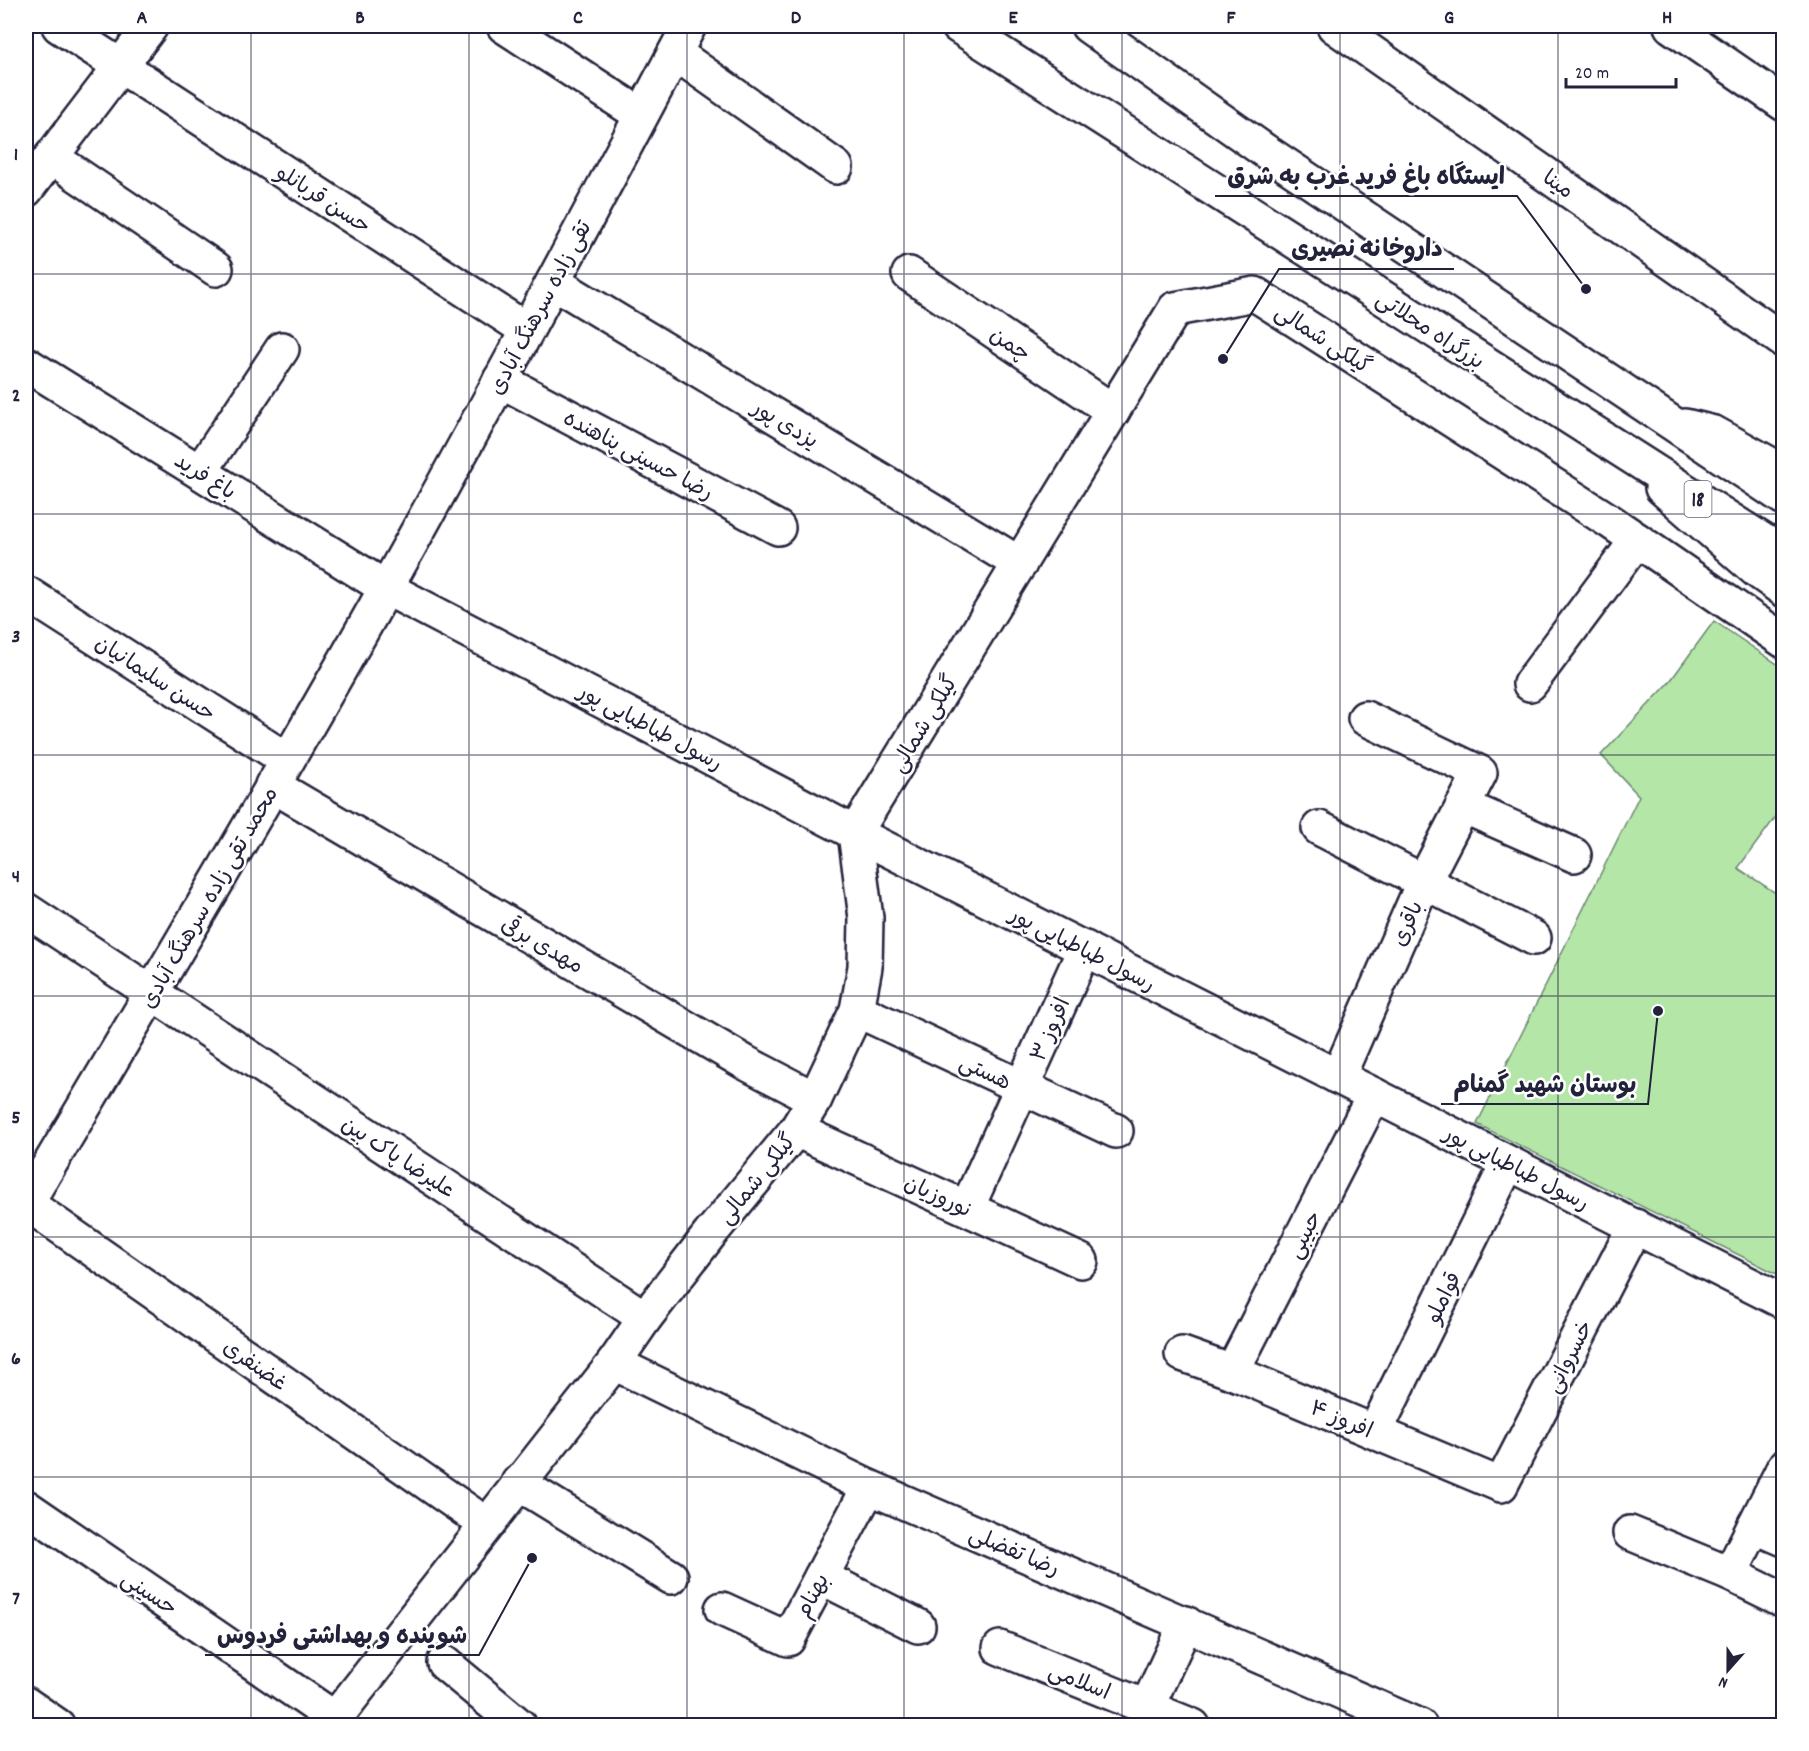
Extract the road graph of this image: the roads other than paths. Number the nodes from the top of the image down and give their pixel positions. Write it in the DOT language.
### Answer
graph roads {
  1 [pos="59,26"];
  2 [pos="151,26"];
  3 [pos="504,26"];
  4 [pos="958,26"];
  5 [pos="1088,26"];
  6 [pos="1671,26"];
  7 [pos="1354,31"];
  8 [pos="682,39"];
  9 [pos="121,66"];
  10 [pos="1784,104"];
  11 [pos="641,116"];
  12 [pos="51,157"];
  13 [pos="836,167"];
  14 [pos="26,190"];
  15 [pos="216,269"];
  16 [pos="909,274"];
  17 [pos="553,282"];
  18 [pos="527,330"];
  19 [pos="1784,341"];
  20 [pos="282,349"];
  21 [pos="26,363"];
  22 [pos="500,380"];
  23 [pos="1113,411"];
  24 [pos="1673,424"];
  25 [pos="1613,445"];
  26 [pos="200,472"];
  27 [pos="1784,472"];
  28 [pos="1784,498"];
  29 [pos="778,528"];
  30 [pos="1637,540"];
  31 [pos="1784,554"];
  32 [pos="1020,564"];
  33 [pos="386,588"];
  34 [pos="1784,590"];
  35 [pos="26,593"];
  36 [pos="1784,641"];
  37 [pos="1530,684"];
  38 [pos="1365,718"];
  39 [pos="280,773"];
  40 [pos="1463,806"];
  41 [pos="1319,828"];
  42 [pos="855,833"];
  43 [pos="1574,855"];
  44 [pos="1424,880"];
  45 [pos="26,910"];
  46 [pos="1534,938"];
  47 [pos="1085,948"];
  48 [pos="152,994"];
  49 [pos="857,1010"];
  50 [pos="1338,1077"];
  51 [pos="1022,1088"];
  52 [pos="1374,1095"];
  53 [pos="815,1099"];
  54 [pos="796,1130"];
  55 [pos="1116,1131"];
  56 [pos="1508,1163"];
  57 [pos="26,1204"];
  58 [pos="967,1208"];
  59 [pos="1635,1226"];
  60 [pos="1081,1261"];
  61 [pos="1784,1302"];
  62 [pos="645,1318"];
  63 [pos="1182,1354"];
  64 [pos="614,1363"];
  65 [pos="1232,1372"];
  66 [pos="1375,1432"];
  67 [pos="1784,1467"];
  68 [pos="518,1483"];
  69 [pos="1501,1485"];
  70 [pos="869,1487"];
  71 [pos="26,1507"];
  72 [pos="486,1524"];
  73 [pos="1769,1532"];
  74 [pos="1630,1533"];
  75 [pos="1730,1574"];
  76 [pos="671,1577"];
  77 [pos="821,1577"];
  78 [pos="1781,1599"];
  79 [pos="722,1609"];
  80 [pos="1186,1623"];
  81 [pos="918,1626"];
  82 [pos="1000,1648"];
  83 [pos="444,1663"];
  84 [pos="26,1704"];
  85 [pos="1147,1707"];
  86 [pos="332,1722"];
  87 [pos="58,1725"];
  88 [pos="520,1725"];
  89 [pos="1193,1725"];
  90 [pos="1420,1725"];
  1 -- 9 [label="main road, حسن قربانلو"];
  2 -- 9 [label="main road"];
  3 -- 11 [label="main road"];
  4 -- 25 [label="main road, بزرگراه محلاتی / 18"];
  5 -- 24 [label="main road, 18"];
  6 -- 10 [label="main road"];
  7 -- 19 [label="main road, مینا"];
  8 -- 11 [label="main road, تقی زاده سرهنگ آبادی"];
  8 -- 13 [label="main road"];
  9 -- 12 [label="main road"];
  9 -- 18 [label="main road, حسن قربانلو"];
  11 -- 17 [label="main road, تقی زاده سرهنگ آبادی"];
  12 -- 14 [label="main road"];
  12 -- 15 [label="main road"];
  16 -- 23 [label="main road, چمن"];
  17 -- 18 [label="main road, تقی زاده سرهنگ آبادی"];
  17 -- 32 [label="main road, یزدی پور"];
  18 -- 22 [label="main road, تقی زاده سرهنگ آبادی"];
  20 -- 26 [label="main road"];
  21 -- 26 [label="main road, باغ فرید"];
  22 -- 29 [label="main road, رضا حسینی پناهنده"];
  22 -- 33 [label="main road, تقی زاده سرهنگ آبادی"];
  23 -- 30 [label="main road, گيلکی شمالی"];
  23 -- 32 [label="main road, گيلکی شمالی"];
  24 -- 27 [label="main road"];
  24 -- 28 [label="main road, 18"];
  25 -- 31 [label="main road, بزرگراه محلاتی / 18"];
  25 -- 34 [label="main road"];
  26 -- 33 [label="main road, باغ فرید"];
  30 -- 36 [label="main road, گيلکی شمالی"];
  30 -- 37 [label="main road"];
  32 -- 42 [label="main road, گيلکی شمالی"];
  33 -- 39 [label="main road, محمد تقی زاده سرهنگ آبادی"];
  33 -- 42 [label="main road, رسول طباطبایی پور"];
  35 -- 39 [label="main road, حسن سلیمانیان"];
  38 -- 40 [label="main road, باقری"];
  39 -- 48 [label="main road, محمد تقی زاده سرهنگ آبادی"];
  39 -- 53 [label="main road, مهدی برقی"];
  40 -- 43 [label="main road"];
  40 -- 44 [label="main road, باقری"];
  41 -- 44 [label="main road"];
  42 -- 47 [label="main road, رسول طباطبایی پور"];
  42 -- 49 [label="main road, گيلکی شمالی"];
  44 -- 46 [label="main road"];
  44 -- 50 [label="main road, باقری"];
  45 -- 48 [label="main road, علیرضا پاک بین"];
  47 -- 50 [label="main road, رسول طباطبایی پور"];
  47 -- 51 [label="main road, افروز ۳"];
  48 -- 57 [label="main road, محمد تقی زاده سرهنگ آبادی"];
  48 -- 62 [label="main road, علیرضا پاک بین"];
  49 -- 51 [label="main road, هستی"];
  49 -- 53 [label="main road, گيلکی شمالی"];
  50 -- 52 [label="main road, رسول طباطبایی پور"];
  51 -- 55 [label="main road, هستی"];
  51 -- 58 [label="main road, افروز ۳"];
  52 -- 56 [label="main road, رسول طباطبایی پور"];
  52 -- 65 [label="main road, حبیبی"];
  53 -- 54 [label="main road, گيلکی شمالی"];
  54 -- 58 [label="main road, نوروزیان"];
  54 -- 62 [label="main road, گيلکی شمالی"];
  56 -- 59 [label="main road, رسول طباطبایی پور"];
  56 -- 66 [label="main road, قواملو"];
  57 -- 72 [label="main road, غضنفری"];
  58 -- 60 [label="main road, نوروزیان"];
  59 -- 61 [label="main road, رسول طباطبایی پور"];
  59 -- 69 [label="main road, خسروانی"];
  62 -- 64 [label="main road, گيلکی شمالی"];
  63 -- 65 [label="main road, افروز ۴"];
  64 -- 68 [label="main road, گيلکی شمالی"];
  64 -- 70 [label="main road, رضا تفضلی"];
  65 -- 66 [label="main road, افروز ۴"];
  66 -- 69 [label="main road, افروز ۴"];
  67 -- 73 [label="main road"];
  68 -- 72 [label="main road, گيلکی شمالی"];
  68 -- 76 [label="main road"];
  70 -- 77 [label="main road, بهنام"];
  70 -- 80 [label="main road, رضا تفضلی"];
  71 -- 86 [label="main road, حسینی"];
  72 -- 86 [label="main road, گيلکی شمالی"];
  73 -- 75 [label="main road"];
  74 -- 75 [label="main road"];
  75 -- 78 [label="main road"];
  77 -- 79 [label="main road, بهنام"];
  77 -- 81 [label="main road"];
  80 -- 85 [label="main road"];
  80 -- 90 [label="main road, رضا تفضلی"];
  82 -- 85 [label="main road, اسلامی"];
  83 -- 88 [label="main road"];
  84 -- 87 [label="main road"];
  85 -- 89 [label="main road, اسلامی"];
}
